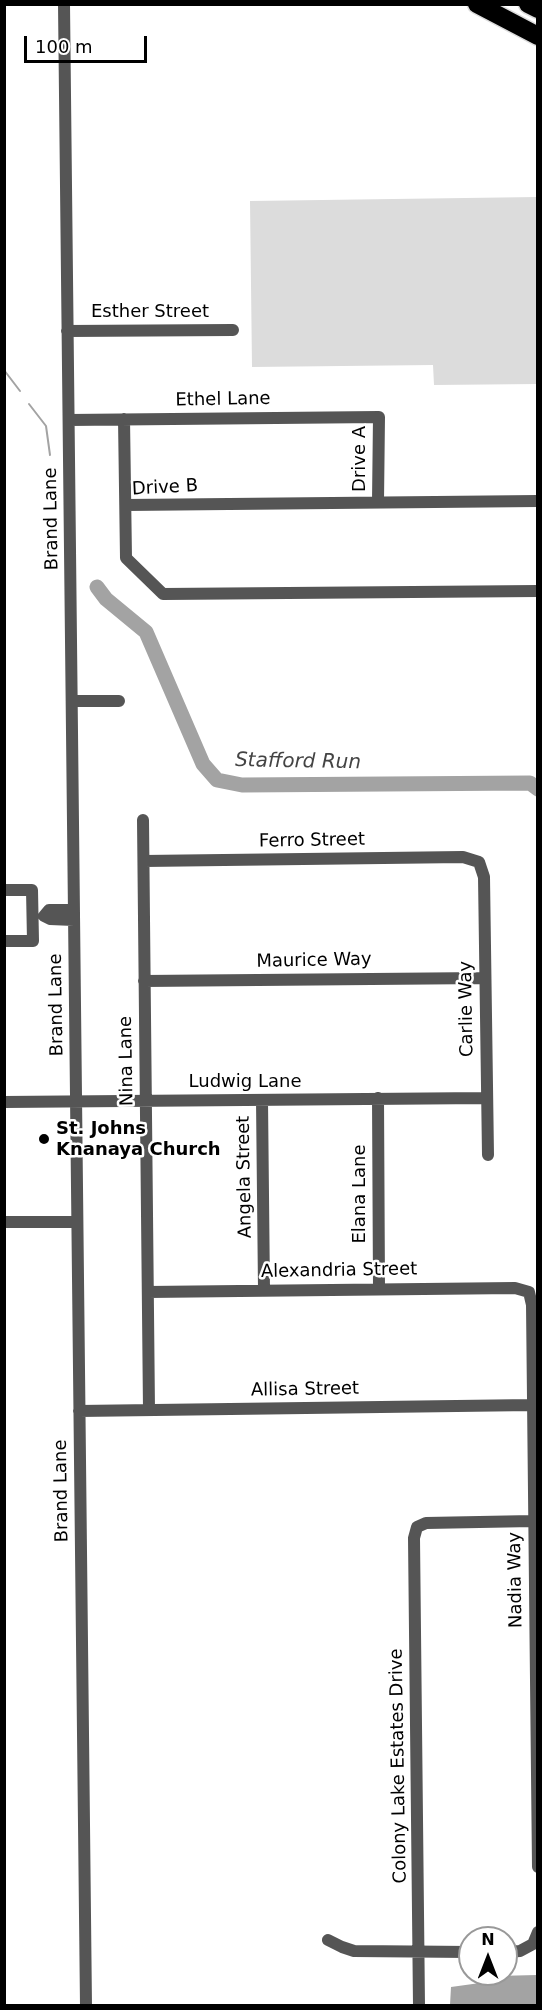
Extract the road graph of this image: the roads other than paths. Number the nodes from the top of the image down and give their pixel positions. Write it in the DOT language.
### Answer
graph roads {
  1 [pos="64,4"];
  2 [pos="477,4"];
  3 [pos="528,4"];
  4 [pos="537,9"];
  5 [pos="537,36"];
  6 [pos="233,330"];
  7 [pos="68,331"];
  8 [pos="379,417"];
  9 [pos="124,419"];
  10 [pos="69,420"];
  11 [pos="378,501"];
  12 [pos="537,501"];
  13 [pos="126,505"];
  14 [pos="537,591"];
  15 [pos="118,700"];
  16 [pos="72,701"];
  17 [pos="144,820"];
  18 [pos="144,861"];
  19 [pos="479,862"];
  20 [pos="4,890"];
  21 [pos="74,915"];
  22 [pos="38,916"];
  23 [pos="4,941"];
  24 [pos="485,978"];
  25 [pos="144,981"];
  26 [pos="378,1098"];
  27 [pos="486,1098"];
  28 [pos="262,1100"];
  29 [pos="76,1101"];
  30 [pos="146,1101"];
  31 [pos="4,1102"];
  32 [pos="488,1155"];
  33 [pos="4,1222"];
  34 [pos="77,1222"];
  35 [pos="379,1289"];
  36 [pos="264,1290"];
  37 [pos="148,1292"];
  38 [pos="529,1292"];
  39 [pos="532,1405"];
  40 [pos="149,1410"];
  41 [pos="79,1411"];
  42 [pos="533,1521"];
  43 [pos="536,1697"];
  44 [pos="537,1868"];
  45 [pos="535,1938"];
  46 [pos="328,1940"];
  47 [pos="518,1950"];
  48 [pos="419,1952"];
  49 [pos="458,1952"];
  50 [pos="86,2006"];
  51 [pos="418,2006"];
  1 -- 7 [label="street, Brand Lane"];
  2 -- 5 [label="highway"];
  3 -- 4 [label="highway"];
  6 -- 7 [label="street, Esther Street"];
  7 -- 10 [label="street, Brand Lane"];
  8 -- 9 [label="street, Ethel Lane"];
  8 -- 11 [label="street, Drive A"];
  9 -- 10 [label="street, Ethel Lane"];
  9 -- 13 [label="street"];
  10 -- 16 [label="street, Brand Lane"];
  11 -- 12 [label="street, Drive B"];
  11 -- 13 [label="street, Drive B"];
  13 -- 14 [label="street, Drive B"];
  15 -- 16 [label="street"];
  16 -- 21 [label="street, Brand Lane"];
  17 -- 18 [label="street, Nina Lane"];
  18 -- 19 [label="street, Ferro Street"];
  18 -- 25 [label="street, Nina Lane"];
  19 -- 24 [label="street, Carlie Way"];
  20 -- 22 [label="street"];
  21 -- 22 [label="street"];
  21 -- 29 [label="street, Brand Lane"];
  22 -- 23 [label="street"];
  24 -- 25 [label="street, Maurice Way"];
  24 -- 27 [label="street, Carlie Way"];
  25 -- 30 [label="street, Nina Lane"];
  26 -- 27 [label="street, Ludwig Lane"];
  26 -- 28 [label="street, Ludwig Lane"];
  26 -- 35 [label="street, Elana Lane"];
  27 -- 32 [label="street, Carlie Way"];
  28 -- 30 [label="street, Ludwig Lane"];
  28 -- 36 [label="street, Angela Street"];
  29 -- 30 [label="street, Ludwig Lane"];
  29 -- 31 [label="street, Ludwig Lane"];
  29 -- 34 [label="street, Brand Lane"];
  30 -- 37 [label="street, Nina Lane"];
  33 -- 34 [label="street"];
  34 -- 41 [label="street, Brand Lane"];
  35 -- 36 [label="street, Alexandria Street"];
  35 -- 38 [label="street, Alexandria Street"];
  36 -- 37 [label="street, Alexandria Street"];
  37 -- 40 [label="street, Nina Lane"];
  38 -- 39 [label="street, Nadia Way"];
  39 -- 40 [label="street, Allisa Street"];
  39 -- 42 [label="street, Nadia Way"];
  40 -- 41 [label="street, Allisa Street"];
  41 -- 50 [label="street, Brand Lane"];
  42 -- 43 [label="street, Nadia Way"];
  42 -- 48 [label="street, Colony Lake Estates Drive"];
  43 -- 44 [label="street, Nadia Way"];
  45 -- 47 [label="street"];
  46 -- 48 [label="street"];
  48 -- 49 [label="street"];
  48 -- 51 [label="street, Colony Lake Estates Drive"];
}
